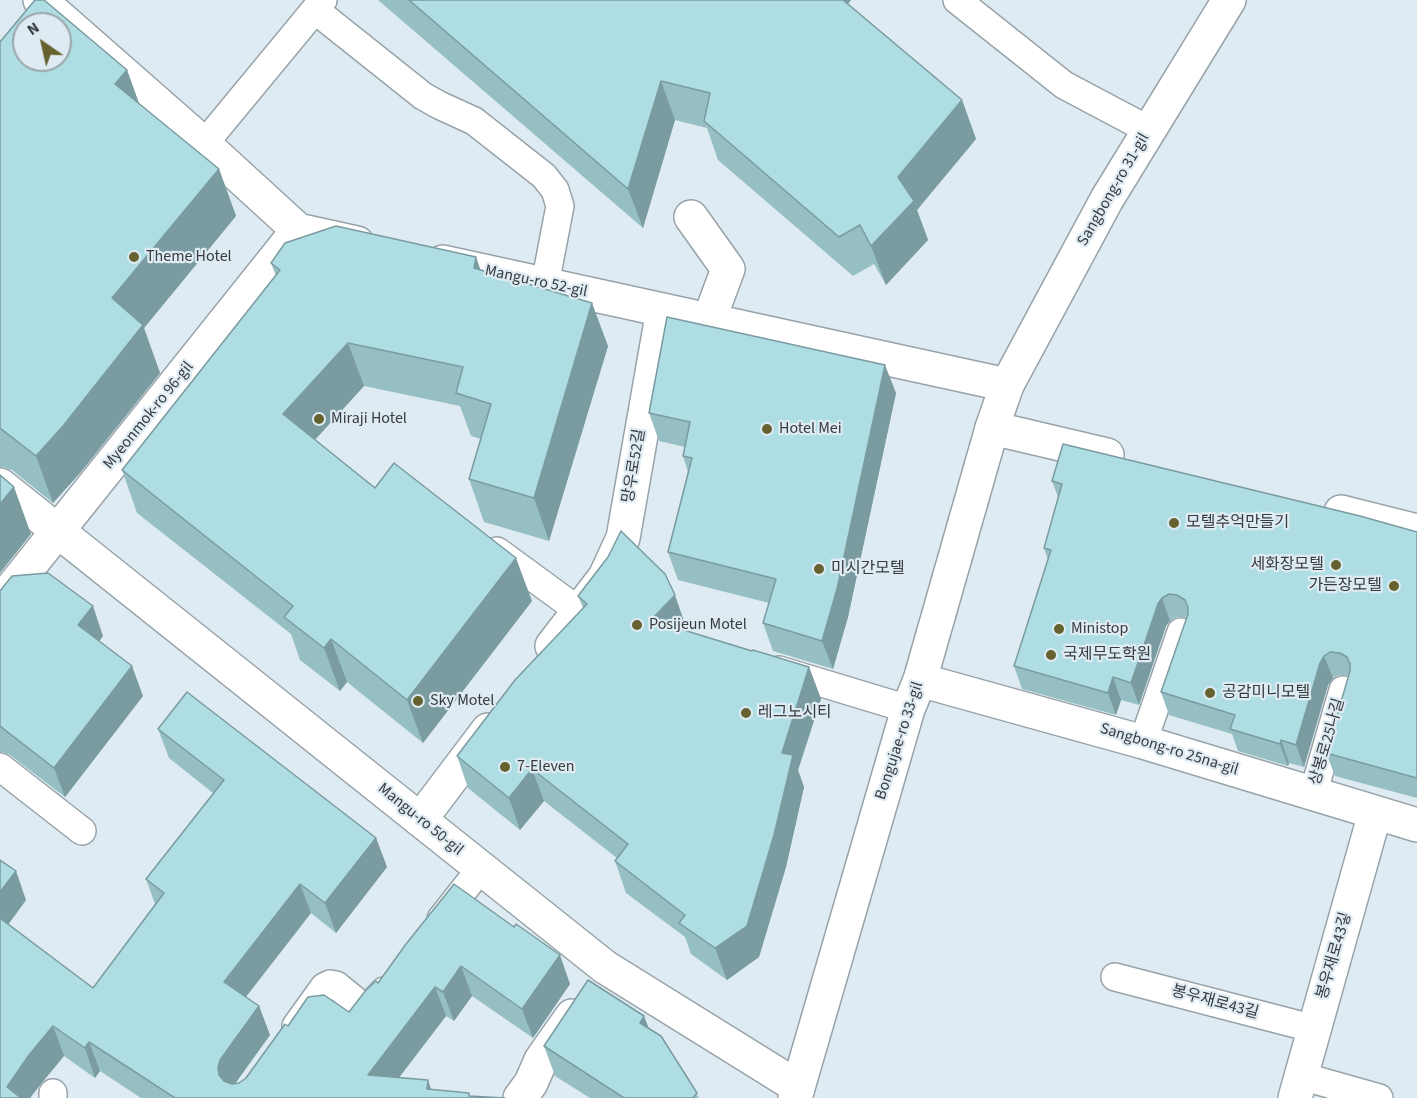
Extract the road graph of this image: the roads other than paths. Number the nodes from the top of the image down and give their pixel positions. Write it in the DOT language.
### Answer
graph roads {
  1 [pos="40,0"];
  2 [pos="957,0"];
  3 [pos="1229,0"];
  4 [pos="319,5"];
  5 [pos="1149,130"];
  6 [pos="204,144"];
  7 [pos="691,217"];
  8 [pos="298,230"];
  9 [pos="545,284"];
  10 [pos="663,310"];
  11 [pos="709,320"];
  12 [pos="1007,385"];
  13 [pos="992,428"];
  14 [pos="1130,461"];
  15 [pos="0,485"];
  16 [pos="1314,506"];
  17 [pos="58,530"];
  18 [pos="1417,531"];
  19 [pos="497,551"];
  20 [pos="0,603"];
  21 [pos="579,611"];
  22 [pos="1181,632"];
  23 [pos="751,661"];
  24 [pos="536,668"];
  25 [pos="1343,690"];
  26 [pos="914,694"];
  27 [pos="507,706"];
  28 [pos="1143,742"];
  29 [pos="0,767"];
  30 [pos="1312,794"];
  31 [pos="1375,813"];
  32 [pos="420,820"];
  33 [pos="1417,825"];
  34 [pos="82,831"];
  35 [pos="481,868"];
  36 [pos="425,938"];
  37 [pos="605,967"];
  38 [pos="397,974"];
  39 [pos="1115,977"];
  40 [pos="1315,1029"];
  41 [pos="284,1043"];
  42 [pos="1298,1087"];
  43 [pos="796,1093"];
  44 [pos="520,1098"];
  45 [pos="1379,1098"];
  1 -- 6 [label="street"];
  2 -- 5 [label="lane"];
  3 -- 5 [label="street, Sangbong-ro 31-gil"];
  4 -- 6 [label="lane"];
  4 -- 9 [label="lane"];
  5 -- 12 [label="street, Sangbong-ro 31-gil"];
  6 -- 8 [label="street"];
  7 -- 11 [label="street"];
  8 -- 9 [label="street, Mangu-ro 52-gil"];
  8 -- 17 [label="street, Myeonmok-ro 96-gil"];
  9 -- 10 [label="street, Mangu-ro 52-gil"];
  10 -- 11 [label="street, Mangu-ro 52-gil"];
  10 -- 21 [label="street, 망우로52길"];
  11 -- 12 [label="street, Mangu-ro 52-gil"];
  12 -- 13 [label="street, Bongujae-ro 33-gil"];
  13 -- 14 [label="street"];
  13 -- 26 [label="street, Bongujae-ro 33-gil"];
  15 -- 17 [label="street, Mangu-ro 50-gil"];
  16 -- 18 [label="street"];
  17 -- 20 [label="street, Myeonmok-ro 96-gil"];
  17 -- 32 [label="street, Mangu-ro 50-gil"];
  19 -- 21 [label="lane"];
  21 -- 24 [label="street, 망우로52길"];
  22 -- 28 [label="lane"];
  23 -- 26 [label="lane"];
  25 -- 30 [label="lane, 상봉로25나길"];
  26 -- 28 [label="street, Sangbong-ro 25na-gil"];
  26 -- 43 [label="street, Bongujae-ro 33-gil"];
  27 -- 32 [label="street"];
  28 -- 30 [label="street, Sangbong-ro 25na-gil"];
  29 -- 34 [label="lane"];
  30 -- 31 [label="street, Sangbong-ro 25na-gil"];
  31 -- 33 [label="street, Sangbong-ro 25na-gil"];
  31 -- 40 [label="street, 봉우재로43깋"];
  32 -- 35 [label="street, Mangu-ro 50-gil"];
  35 -- 36 [label="lane"];
  35 -- 37 [label="street, Mangu-ro 50-gil"];
  37 -- 43 [label="street, Mangu-ro 50-gil"];
  37 -- 44 [label="street"];
  38 -- 41 [label="lane"];
  39 -- 40 [label="lane, 봉우재로43길"];
  40 -- 42 [label="street, 봉우재로43깋"];
  42 -- 45 [label="lane"];
}
